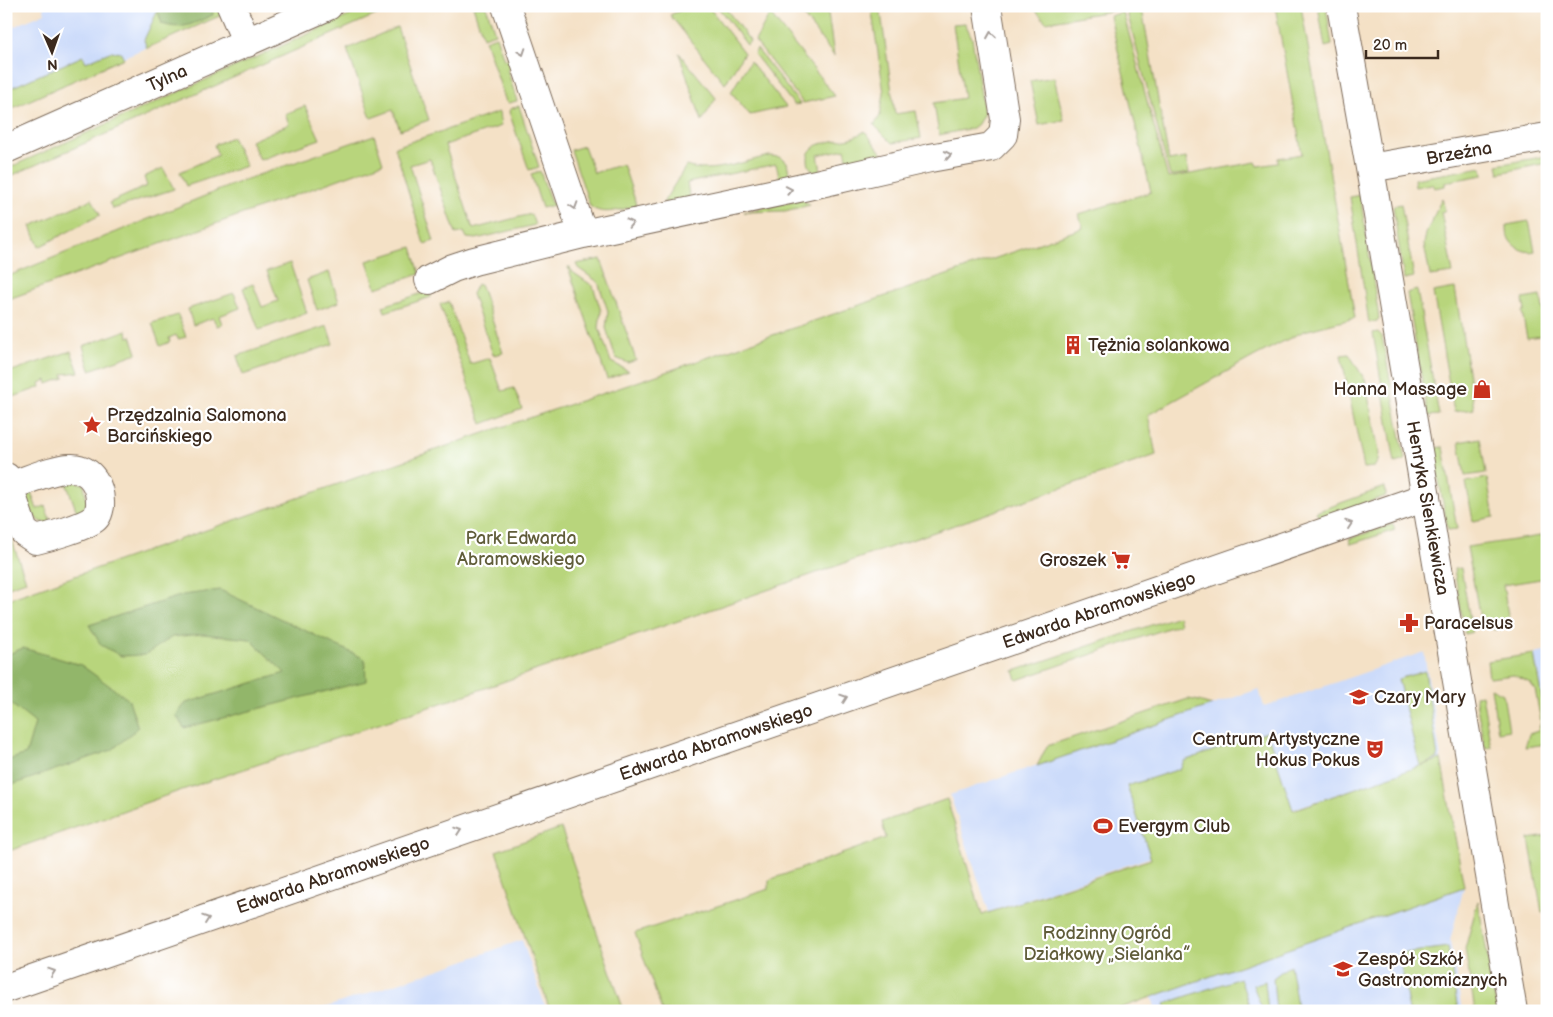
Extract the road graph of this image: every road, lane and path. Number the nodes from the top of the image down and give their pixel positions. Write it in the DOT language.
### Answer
graph roads {
  1 [pos="231,6"];
  2 [pos="328,6"];
  3 [pos="506,6"];
  4 [pos="987,6"];
  5 [pos="1341,6"];
  6 [pos="247,43"];
  7 [pos="1547,137"];
  8 [pos="6,149"];
  9 [pos="1370,168"];
  10 [pos="583,234"];
  11 [pos="429,280"];
  12 [pos="1426,498"];
  13 [pos="6,988"];
  14 [pos="1513,1011"];
  1 -- 6 [label="street"];
  2 -- 6 [label="street, Tylna"];
  3 -- 10 [label="street, one-way"];
  10 -- 4 [label="street, one-way"];
  5 -- 9 [label="street, Henryka Sienkiewicza"];
  6 -- 8 [label="street, Tylna"];
  7 -- 9 [label="street, Brzeźna"];
  9 -- 12 [label="street, Henryka Sienkiewicza"];
  10 -- 11 [label="street"];
  13 -- 12 [label="street, Edwarda Abramowskiego, one-way"];
  12 -- 14 [label="street, Henryka Sienkiewicza"];
}
